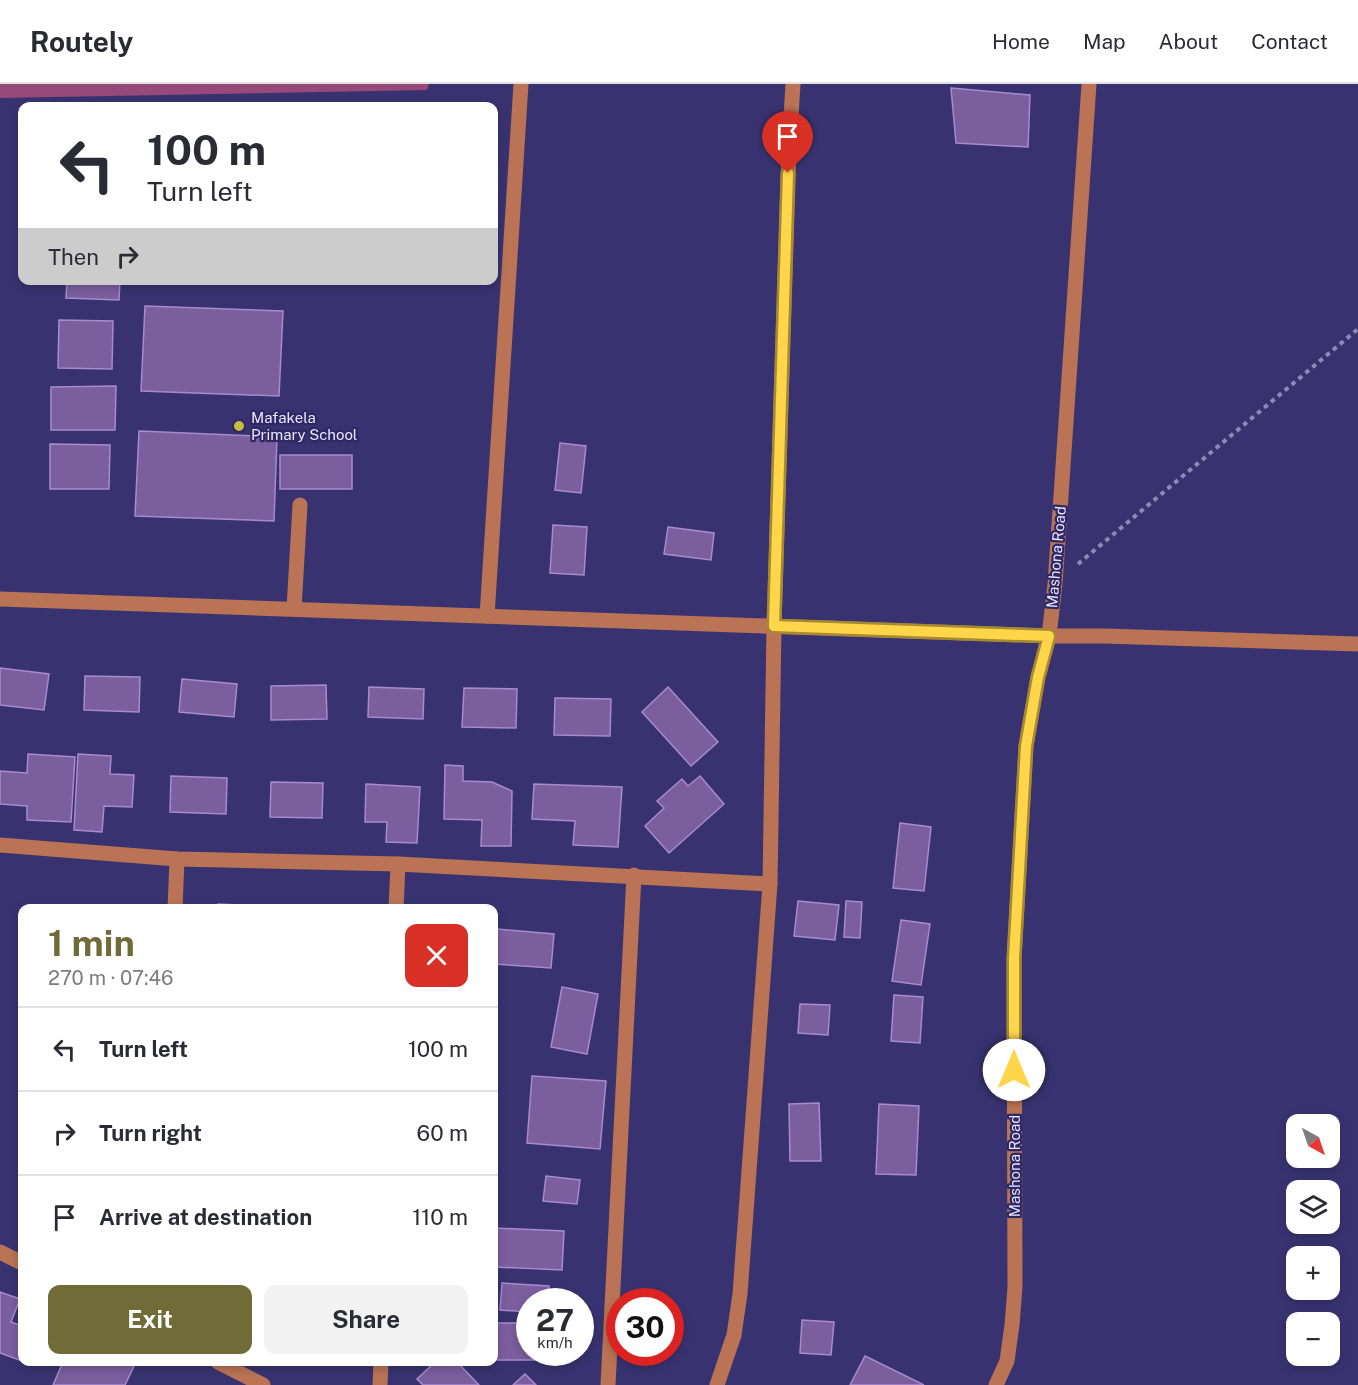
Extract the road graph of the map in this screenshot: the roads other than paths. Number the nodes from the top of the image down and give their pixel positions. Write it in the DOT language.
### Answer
graph roads {
  1 [pos="521,84"];
  2 [pos="794,84"];
  3 [pos="1089,84"];
  4 [pos="300,505"];
  5 [pos="0,599"];
  6 [pos="294,609"];
  7 [pos="487,616"];
  8 [pos="774,626"];
  9 [pos="1049,636"];
  10 [pos="1358,644"];
  11 [pos="0,845"];
  12 [pos="177,859"];
  13 [pos="398,864"];
  14 [pos="634,875"];
  15 [pos="770,884"];
  16 [pos="175,904"];
  17 [pos="396,904"];
  18 [pos="0,1252"];
  19 [pos="18,1261"];
  20 [pos="226,1366"];
  21 [pos="381,1366"];
  22 [pos="263,1385"];
  23 [pos="380,1385"];
  24 [pos="608,1385"];
  25 [pos="717,1385"];
  26 [pos="996,1385"];
  1 -- 7 [label="street"];
  2 -- 8 [label="street"];
  3 -- 9 [label="street, Mashona Road"];
  4 -- 6 [label="street"];
  5 -- 6 [label="street"];
  6 -- 7 [label="street"];
  7 -- 8 [label="street"];
  8 -- 9 [label="street"];
  8 -- 15 [label="street"];
  9 -- 10 [label="street"];
  9 -- 26 [label="street, Mashona Road"];
  11 -- 12 [label="street"];
  12 -- 13 [label="street"];
  12 -- 16 [label="street"];
  13 -- 14 [label="street"];
  13 -- 17 [label="street"];
  14 -- 15 [label="street"];
  14 -- 24 [label="street"];
  15 -- 25 [label="street"];
  18 -- 19 [label="street"];
  20 -- 22 [label="street"];
  21 -- 23 [label="street"];
}
